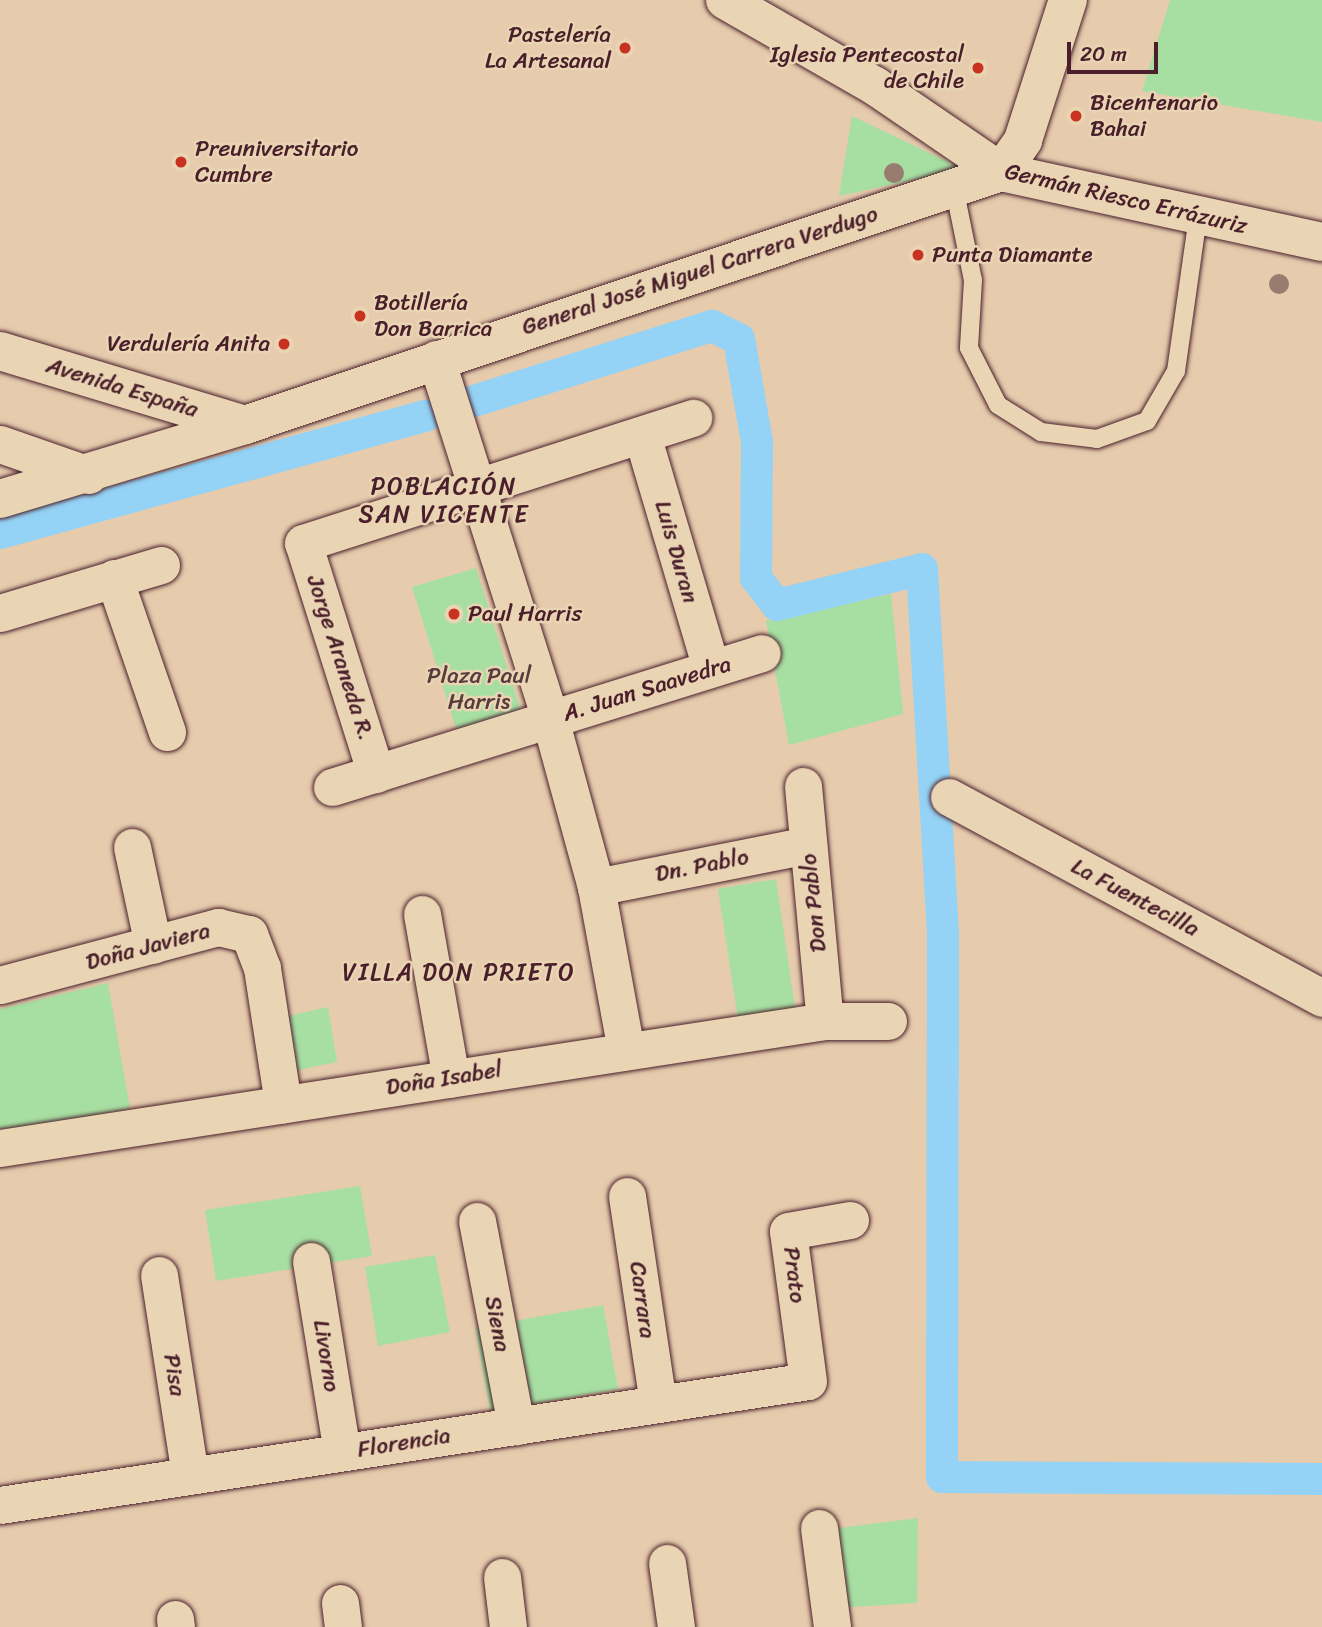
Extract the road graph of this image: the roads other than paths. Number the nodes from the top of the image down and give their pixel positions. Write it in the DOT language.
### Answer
graph roads {
  1 [pos="725,0"];
  2 [pos="1068,0"];
  3 [pos="1001,172"];
  4 [pos="954,187"];
  5 [pos="1198,216"];
  6 [pos="1322,242"];
  7 [pos="0,351"];
  8 [pos="436,359"];
  9 [pos="693,418"];
  10 [pos="245,425"];
  11 [pos="642,435"];
  12 [pos="0,444"];
  13 [pos="89,475"];
  14 [pos="476,484"];
  15 [pos="0,499"];
  16 [pos="161,565"];
  17 [pos="114,578"];
  18 [pos="0,613"];
  19 [pos="762,653"];
  20 [pos="711,668"];
  21 [pos="550,719"];
  22 [pos="167,732"];
  23 [pos="376,774"];
  24 [pos="803,786"];
  25 [pos="332,787"];
  26 [pos="948,797"];
  27 [pos="808,845"];
  28 [pos="132,847"];
  29 [pos="596,887"];
  30 [pos="422,914"];
  31 [pos="153,945"];
  32 [pos="0,985"];
  33 [pos="1322,998"];
  34 [pos="825,1021"];
  35 [pos="888,1021"];
  36 [pos="625,1051"];
  37 [pos="451,1079"];
  38 [pos="284,1104"];
  39 [pos="0,1147"];
  40 [pos="627,1196"];
  41 [pos="850,1220"];
  42 [pos="477,1222"];
  43 [pos="311,1261"];
  44 [pos="159,1275"];
  45 [pos="808,1381"];
  46 [pos="657,1404"];
  47 [pos="516,1426"];
  48 [pos="342,1452"];
  49 [pos="190,1476"];
  50 [pos="0,1505"];
  51 [pos="819,1528"];
  52 [pos="667,1563"];
  53 [pos="502,1577"];
  54 [pos="508,1627"];
  55 [pos="676,1627"];
  56 [pos="832,1627"];
  1 -- 3 [label="street, Germán Riesco Errázuriz"];
  2 -- 3 [label="street"];
  3 -- 4 [label="street, General José Miguel Carrera Verdugo"];
  3 -- 5 [label="street, Germán Riesco Errázuriz"];
  4 -- 5 [label="lane"];
  4 -- 8 [label="street, General José Miguel Carrera Verdugo"];
  5 -- 6 [label="street, Germán Riesco Errázuriz"];
  7 -- 10 [label="street, Avenida España"];
  8 -- 10 [label="street, General José Miguel Carrera Verdugo"];
  8 -- 14 [label="street"];
  9 -- 11 [label="street"];
  10 -- 13 [label="street, General José Miguel Carrera Verdugo"];
  11 -- 14 [label="street"];
  11 -- 20 [label="street, Luis Duran"];
  12 -- 13 [label="street"];
  13 -- 15 [label="street, General José Miguel Carrera Verdugo"];
  14 -- 21 [label="street"];
  14 -- 23 [label="street, Jorge Araneda R."];
  16 -- 17 [label="street"];
  17 -- 18 [label="street"];
  17 -- 22 [label="street"];
  19 -- 20 [label="street, A. Juan Saavedra"];
  20 -- 21 [label="street, A. Juan Saavedra"];
  21 -- 23 [label="street, A. Juan Saavedra"];
  21 -- 29 [label="street"];
  23 -- 25 [label="street, A. Juan Saavedra"];
  24 -- 27 [label="street, Don Pablo"];
  26 -- 33 [label="street, La Fuentecilla"];
  27 -- 29 [label="street, Dn. Pablo"];
  27 -- 34 [label="street, Don Pablo"];
  28 -- 31 [label="street"];
  29 -- 36 [label="street"];
  30 -- 37 [label="street"];
  31 -- 32 [label="street, Doña Javiera"];
  31 -- 38 [label="street, Doña Javiera"];
  34 -- 35 [label="street, Doña Isabel"];
  34 -- 36 [label="street, Doña Isabel"];
  36 -- 37 [label="street, Doña Isabel"];
  37 -- 38 [label="street, Doña Isabel"];
  38 -- 39 [label="street, Doña Isabel"];
  40 -- 46 [label="street, Carrara"];
  41 -- 45 [label="street, Prato"];
  42 -- 47 [label="street, Siena"];
  43 -- 48 [label="street, Livorno"];
  44 -- 49 [label="street, Pisa"];
  45 -- 46 [label="street, Florencia"];
  46 -- 47 [label="street, Florencia"];
  47 -- 48 [label="street, Florencia"];
  48 -- 49 [label="street, Florencia"];
  49 -- 50 [label="street, Florencia"];
  51 -- 56 [label="street"];
  52 -- 55 [label="street"];
  53 -- 54 [label="street"];
}
